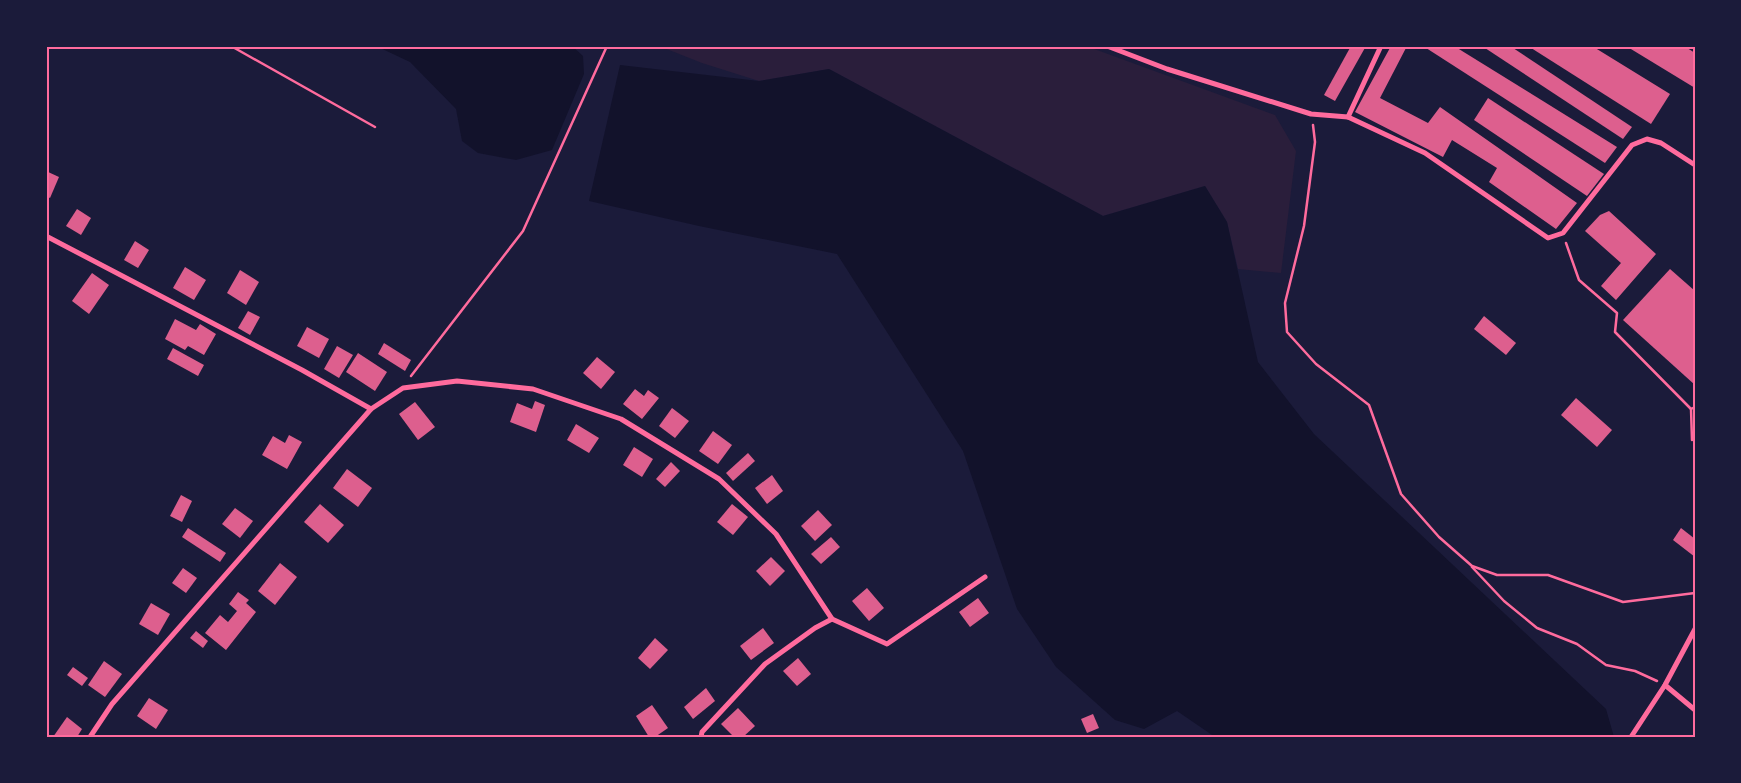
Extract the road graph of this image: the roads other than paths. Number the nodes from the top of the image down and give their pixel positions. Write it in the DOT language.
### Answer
graph roads {
  1 [pos="1107,46"];
  2 [pos="1381,46"];
  3 [pos="1348,117"];
  4 [pos="1695,165"];
  5 [pos="46,236"];
  6 [pos="371,409"];
  7 [pos="985,578"];
  8 [pos="832,618"];
  9 [pos="1695,629"];
  10 [pos="1665,685"];
  11 [pos="1695,710"];
  12 [pos="90,737"];
  13 [pos="701,737"];
  14 [pos="1631,737"];
  1 -- 3 [label="street"];
  2 -- 3 [label="street"];
  3 -- 4 [label="street"];
  5 -- 6 [label="street"];
  6 -- 8 [label="street"];
  6 -- 12 [label="street"];
  7 -- 8 [label="street"];
  8 -- 13 [label="street"];
  9 -- 10 [label="street"];
  10 -- 11 [label="street"];
  10 -- 14 [label="street"];
}
